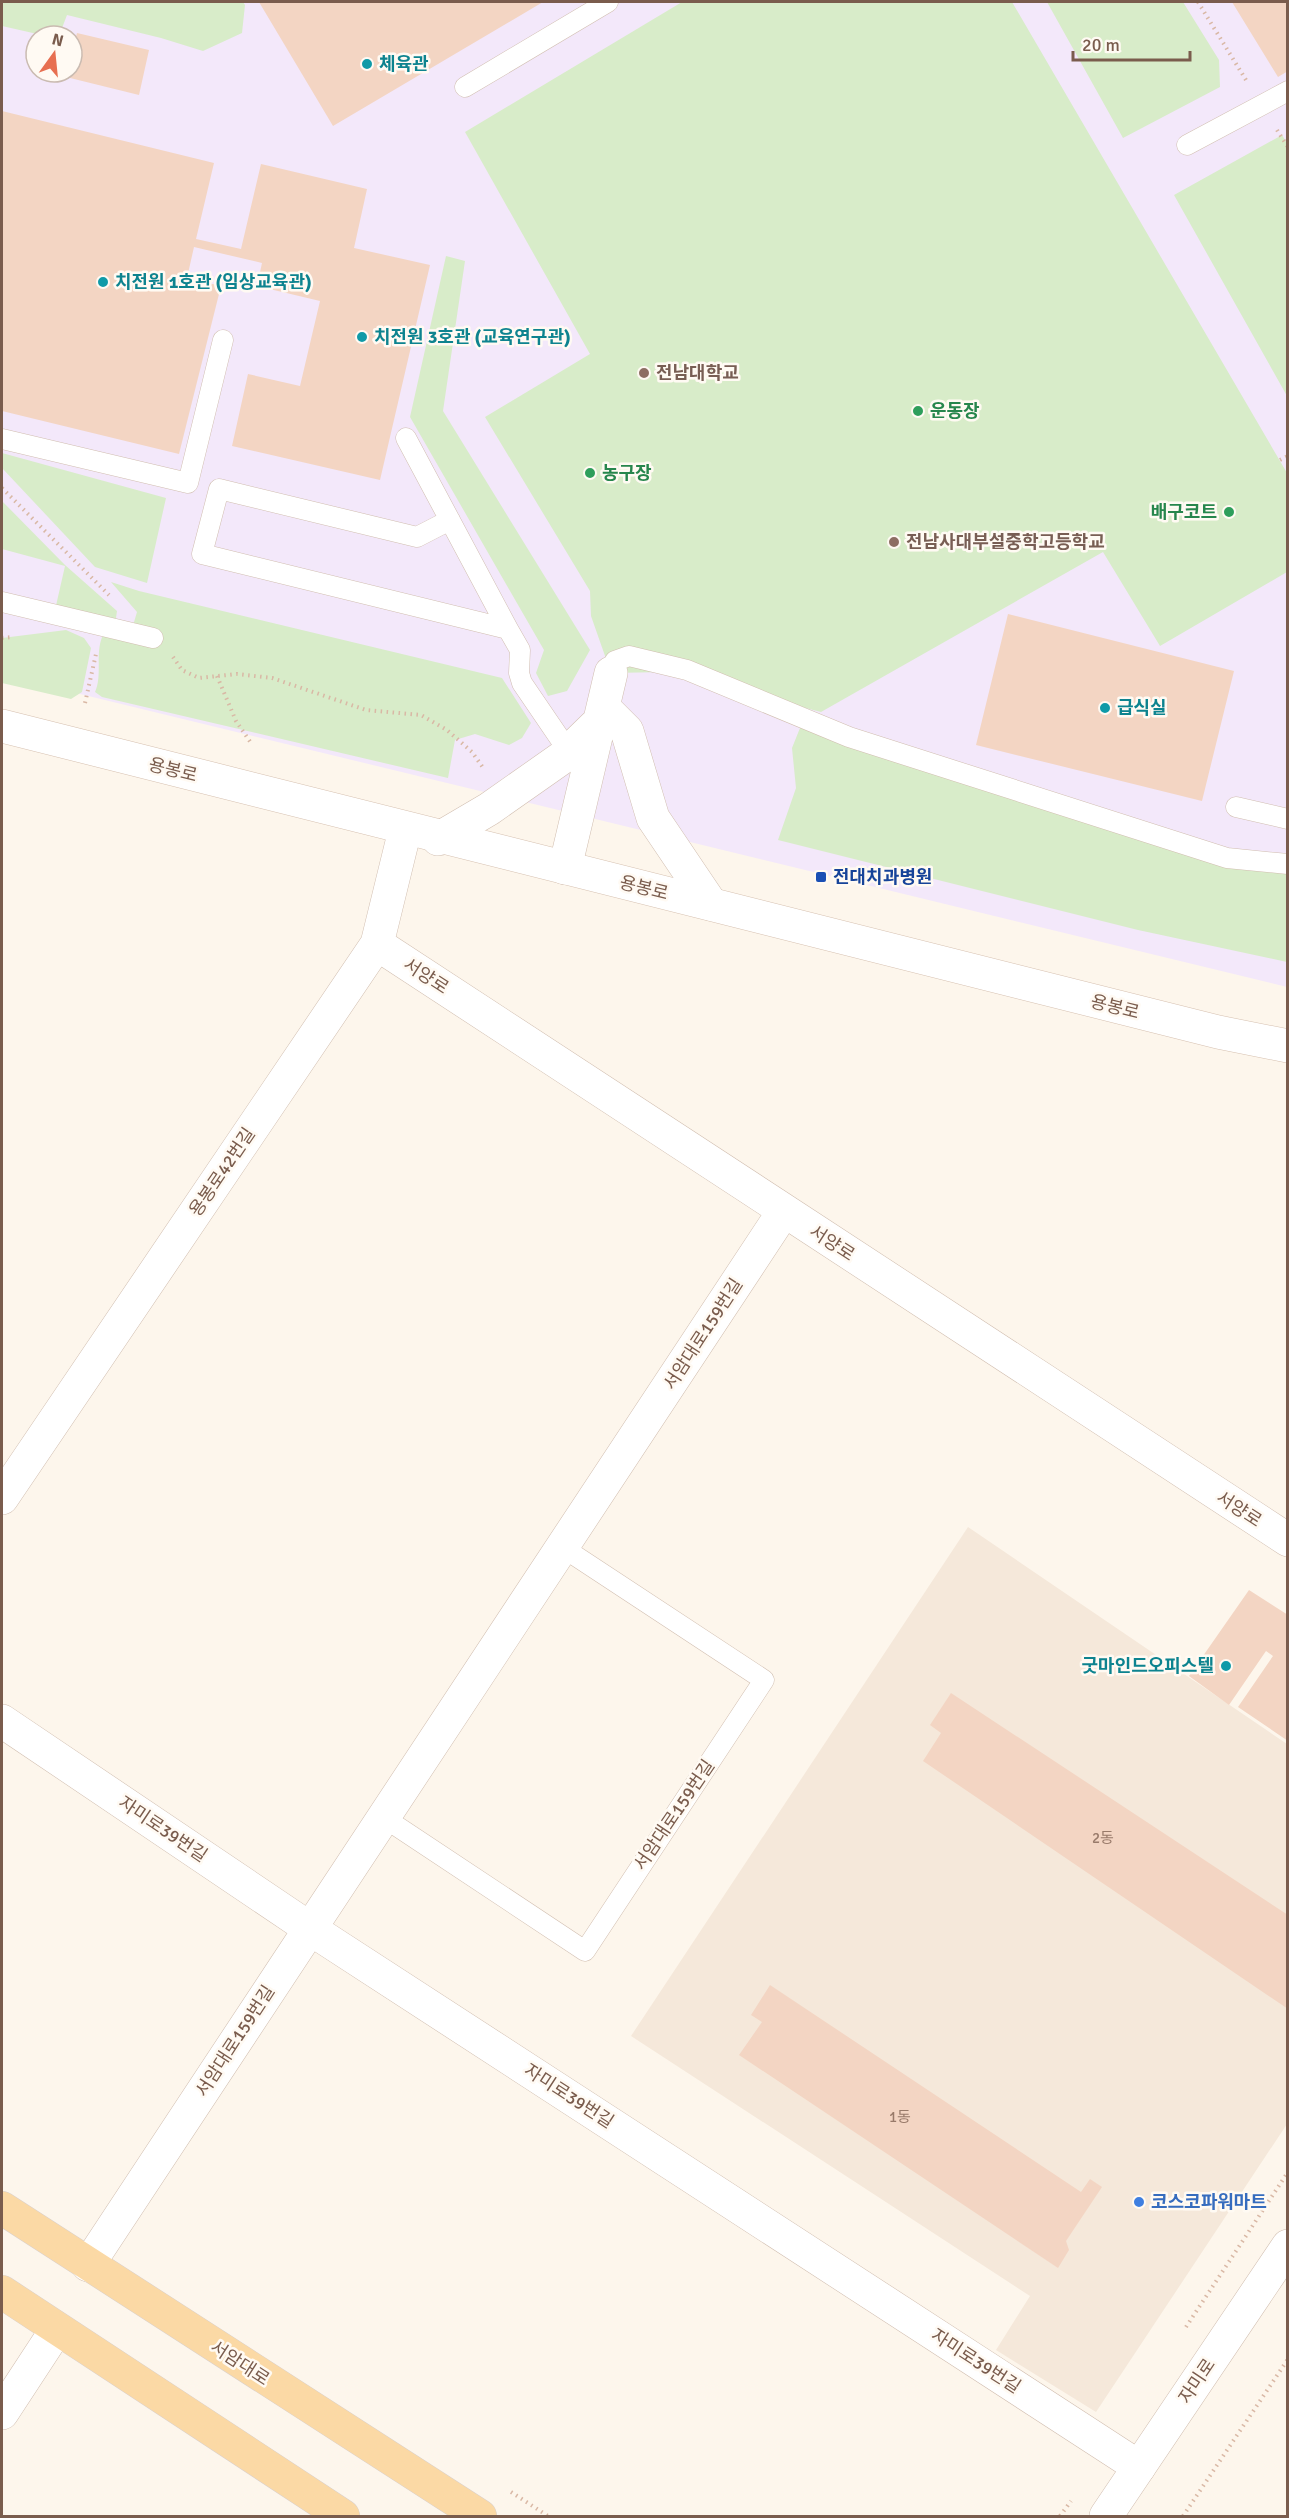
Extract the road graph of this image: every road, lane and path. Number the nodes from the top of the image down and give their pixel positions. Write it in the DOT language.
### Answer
graph roads {
  1 [pos="607,2"];
  2 [pos="1198,2"];
  3 [pos="465,87"];
  4 [pos="1287,91"];
  5 [pos="1262,105"];
  6 [pos="1187,145"];
  7 [pos="223,340"];
  8 [pos="406,438"];
  9 [pos="2,439"];
  10 [pos="1287,456"];
  11 [pos="1280,460"];
  12 [pos="2,488"];
  13 [pos="450,520"];
  14 [pos="2,602"];
  15 [pos="508,629"];
  16 [pos="122,631"];
  17 [pos="22,636"];
  18 [pos="2,638"];
  19 [pos="153,638"];
  20 [pos="611,673"];
  21 [pos="217,676"];
  22 [pos="601,714"];
  23 [pos="2,726"];
  24 [pos="251,743"];
  25 [pos="569,752"];
  26 [pos="487,774"];
  27 [pos="1236,807"];
  28 [pos="1287,819"];
  29 [pos="405,830"];
  30 [pos="438,839"];
  31 [pos="1287,864"];
  32 [pos="565,868"];
  33 [pos="711,904"];
  34 [pos="377,944"];
  35 [pos="1287,1046"];
  36 [pos="784,1211"];
  37 [pos="2,1498"];
  38 [pos="1287,1540"];
  39 [pos="562,1547"];
  40 [pos="2,1721"];
  41 [pos="383,1817"];
  42 [pos="309,1928"];
  43 [pos="1287,2172"];
  44 [pos="2,2208"];
  45 [pos="1287,2247"];
  46 [pos="88,2265"];
  47 [pos="2,2292"];
  48 [pos="1184,2328"];
  49 [pos="57,2329"];
  50 [pos="1287,2359"];
  51 [pos="2,2413"];
  52 [pos="1139,2467"];
  53 [pos="344,2517"];
  54 [pos="480,2517"];
  55 [pos="1106,2517"];
  56 [pos="1183,2517"];
  1 -- 3 [label="lane"];
  2 -- 5 [label="path"];
  4 -- 5 [label="lane"];
  5 -- 6 [label="lane"];
  7 -- 9 [label="lane"];
  8 -- 13 [label="lane"];
  10 -- 11 [label="path"];
  12 -- 16 [label="path"];
  13 -- 15 [label="lane"];
  13 -- 15 [label="lane"];
  14 -- 16 [label="lane"];
  15 -- 25 [label="lane"];
  16 -- 19 [label="lane"];
  17 -- 18 [label="path"];
  19 -- 21 [label="path"];
  20 -- 22 [label="street"];
  20 -- 31 [label="lane"];
  21 -- 24 [label="path"];
  21 -- 26 [label="path"];
  22 -- 25 [label="street"];
  22 -- 32 [label="street"];
  22 -- 33 [label="street"];
  23 -- 29 [label="street, 용봉로"];
  25 -- 30 [label="street"];
  27 -- 28 [label="lane"];
  29 -- 30 [label="street, 용봉로"];
  29 -- 34 [label="street, 용봉로42번길"];
  30 -- 32 [label="street, 용봉로"];
  32 -- 33 [label="street, 용봉로"];
  33 -- 35 [label="street, 용봉로"];
  34 -- 36 [label="street, 서양로"];
  34 -- 37 [label="street, 용봉로42번길"];
  36 -- 38 [label="street, 서양로"];
  36 -- 39 [label="street, 서암대로159번길"];
  39 -- 41 [label="street, 서암대로159번길"];
  39 -- 41 [label="lane, 서암대로159번길"];
  40 -- 42 [label="street, 자미로39번길"];
  41 -- 42 [label="street, 서암대로159번길"];
  42 -- 46 [label="street, 서암대로159번길"];
  42 -- 52 [label="street, 자미로39번길"];
  43 -- 48 [label="path"];
  44 -- 46 [label="main road, 서암대로"];
  45 -- 52 [label="street, 자미로"];
  46 -- 54 [label="main road, 서암대로"];
  47 -- 49 [label="main road"];
  49 -- 51 [label="street"];
  49 -- 53 [label="main road"];
  50 -- 56 [label="path"];
  52 -- 55 [label="street, 자미로"];
}
